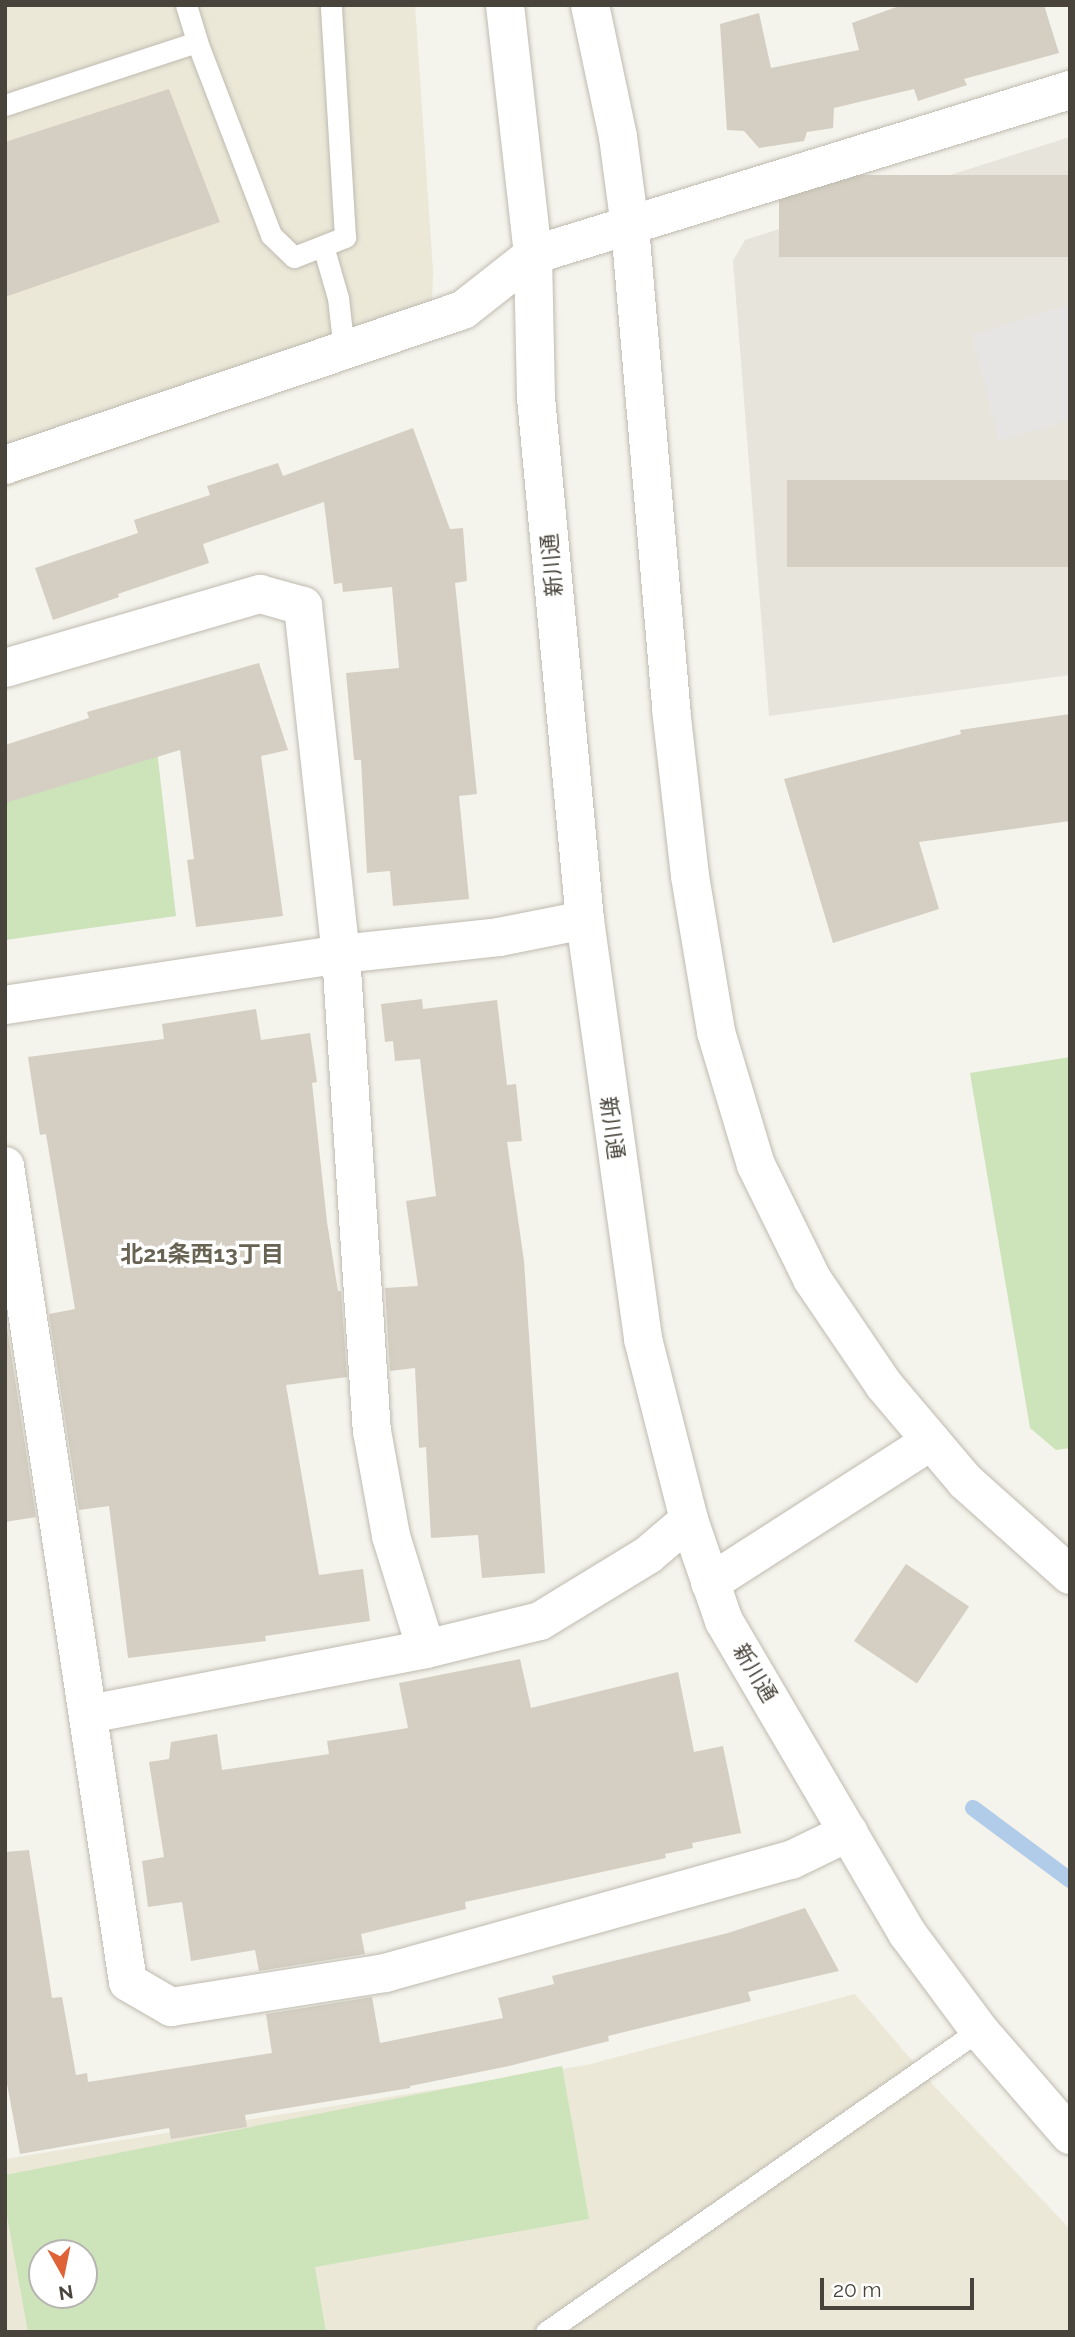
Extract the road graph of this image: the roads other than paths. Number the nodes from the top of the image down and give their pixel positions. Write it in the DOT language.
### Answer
graph roads {
  1 [pos="186,5"];
  2 [pos="331,5"];
  3 [pos="505,5"];
  4 [pos="590,5"];
  5 [pos="197,42"];
  6 [pos="1070,90"];
  7 [pos="5,105"];
  8 [pos="630,228"];
  9 [pos="323,246"];
  10 [pos="533,255"];
  11 [pos="344,351"];
  12 [pos="5,465"];
  13 [pos="5,668"];
  14 [pos="584,920"];
  15 [pos="341,954"];
  16 [pos="5,1005"];
  17 [pos="5,1166"];
  18 [pos="931,1441"];
  19 [pos="688,1520"];
  20 [pos="1070,1576"];
  21 [pos="710,1583"];
  22 [pos="426,1649"];
  23 [pos="89,1714"];
  24 [pos="849,1832"];
  25 [pos="979,2030"];
  26 [pos="1070,2136"];
  27 [pos="546,2332"];
  1 -- 5 [label="lane"];
  2 -- 9 [label="lane"];
  3 -- 10 [label="street, 新川通"];
  4 -- 8 [label="street"];
  5 -- 7 [label="lane"];
  5 -- 9 [label="lane"];
  6 -- 8 [label="street"];
  8 -- 10 [label="street"];
  8 -- 18 [label="street"];
  9 -- 11 [label="lane"];
  10 -- 11 [label="street"];
  10 -- 14 [label="street, 新川通"];
  11 -- 12 [label="street"];
  13 -- 15 [label="street"];
  14 -- 15 [label="street"];
  14 -- 19 [label="street, 新川通"];
  15 -- 16 [label="street"];
  15 -- 22 [label="street"];
  17 -- 23 [label="street"];
  18 -- 20 [label="street"];
  18 -- 21 [label="street"];
  19 -- 21 [label="street, 新川通"];
  19 -- 22 [label="street"];
  21 -- 24 [label="street, 新川通"];
  22 -- 23 [label="street"];
  23 -- 24 [label="street"];
  24 -- 25 [label="street, 新川通"];
  25 -- 26 [label="street, 新川通"];
  25 -- 27 [label="lane"];
}
